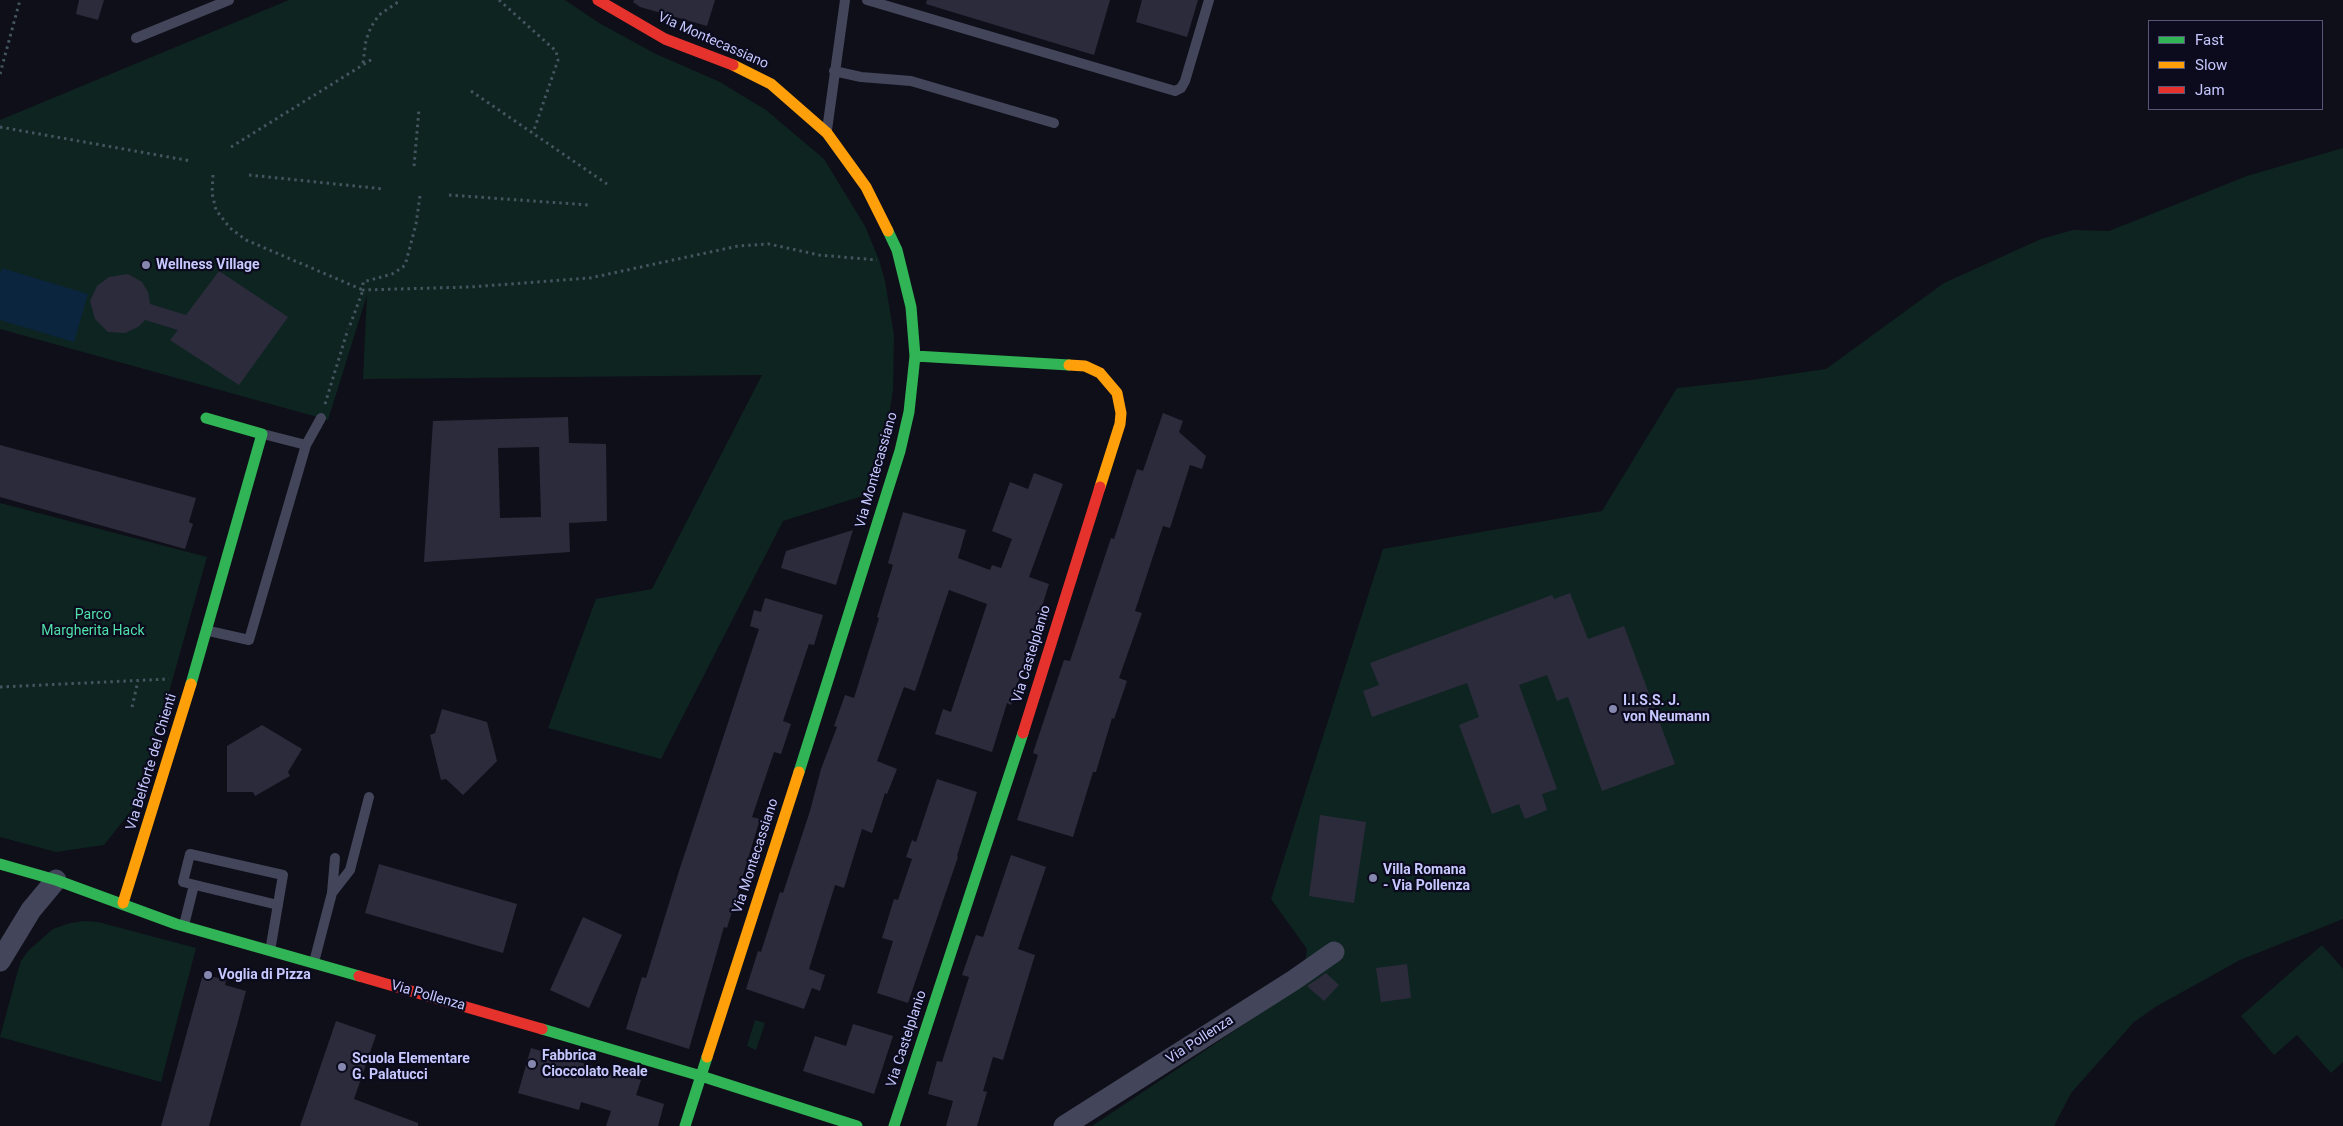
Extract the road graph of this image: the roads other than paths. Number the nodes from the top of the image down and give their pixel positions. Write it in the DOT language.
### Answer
graph roads {
  1 [pos="230,0"];
  2 [pos="598,0"];
  3 [pos="845,0"];
  4 [pos="867,0"];
  5 [pos="1210,0"];
  6 [pos="136,38"];
  7 [pos="834,71"];
  8 [pos="1054,123"];
  9 [pos="827,133"];
  10 [pos="915,356"];
  11 [pos="206,418"];
  12 [pos="321,418"];
  13 [pos="262,434"];
  14 [pos="306,445"];
  15 [pos="208,630"];
  16 [pos="369,797"];
  17 [pos="335,858"];
  18 [pos="0,864"];
  19 [pos="56,880"];
  20 [pos="194,885"];
  21 [pos="332,893"];
  22 [pos="123,903"];
  23 [pos="278,905"];
  24 [pos="184,926"];
  25 [pos="270,952"];
  26 [pos="1334,952"];
  27 [pos="0,961"];
  28 [pos="314,964"];
  29 [pos="701,1076"];
  30 [pos="685,1126"];
  31 [pos="857,1126"];
  32 [pos="894,1126"];
  33 [pos="1064,1126"];
  1 -- 6 [label="lane"];
  2 -- 9 [label="street, Via Montecassiano"];
  3 -- 7 [label="lane"];
  4 -- 5 [label="lane"];
  7 -- 8 [label="lane"];
  7 -- 9 [label="lane"];
  9 -- 10 [label="street, Via Montecassiano"];
  10 -- 29 [label="street, Via Montecassiano"];
  10 -- 32 [label="street, Via Castelplanio"];
  11 -- 13 [label="street"];
  12 -- 14 [label="lane"];
  13 -- 14 [label="lane"];
  13 -- 15 [label="street, Via Belforte del Chienti"];
  14 -- 15 [label="lane"];
  15 -- 22 [label="street, Via Belforte del Chienti"];
  16 -- 21 [label="lane"];
  17 -- 21 [label="lane"];
  18 -- 19 [label="street, Via Pollenza"];
  19 -- 22 [label="street, Via Pollenza"];
  19 -- 27 [label="street"];
  20 -- 23 [label="lane"];
  20 -- 23 [label="lane"];
  20 -- 24 [label="lane"];
  21 -- 28 [label="lane"];
  22 -- 24 [label="street, Via Pollenza"];
  23 -- 25 [label="lane"];
  24 -- 25 [label="street, Via Pollenza"];
  25 -- 28 [label="street, Via Pollenza"];
  26 -- 33 [label="street, Via Pollenza"];
  28 -- 29 [label="street, Via Pollenza"];
  29 -- 30 [label="street, Via Montecassiano"];
  29 -- 31 [label="street, Via Pollenza"];
}
